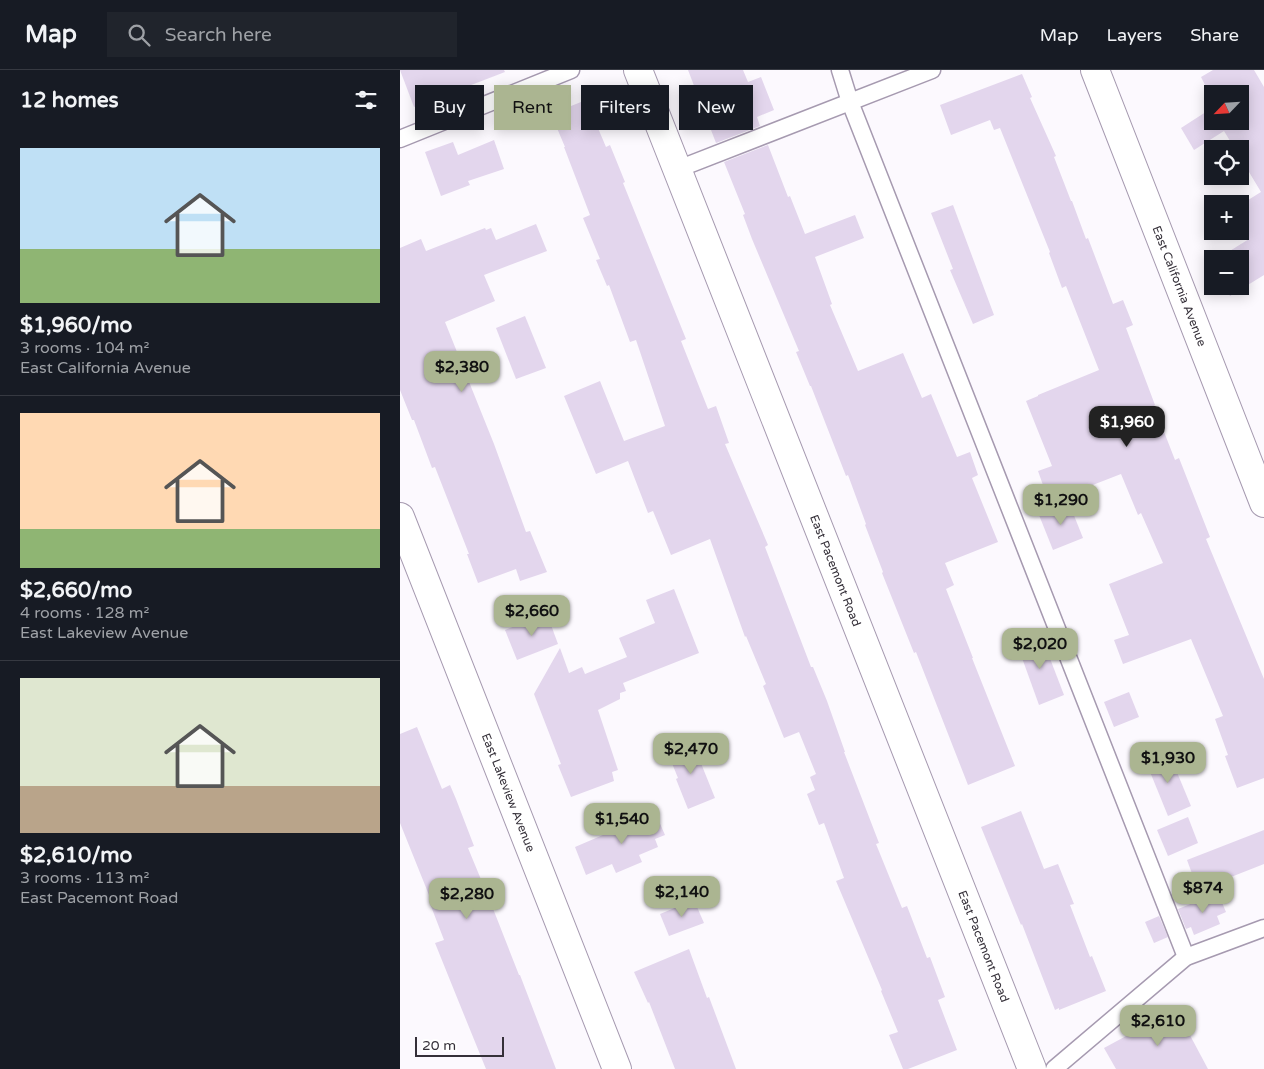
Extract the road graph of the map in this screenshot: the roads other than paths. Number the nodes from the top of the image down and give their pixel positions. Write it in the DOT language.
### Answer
graph roads {
  1 [pos="571,70"];
  2 [pos="638,70"];
  3 [pos="840,70"];
  4 [pos="932,70"];
  5 [pos="1094,70"];
  6 [pos="850,102"];
  7 [pos="400,139"];
  8 [pos="678,169"];
  9 [pos="1264,503"];
  10 [pos="400,517"];
  11 [pos="1264,928"];
  12 [pos="1186,957"];
  13 [pos="617,1069"];
  14 [pos="1032,1069"];
  15 [pos="1054,1069"];
  1 -- 7 [label="lane"];
  2 -- 8 [label="street, East Pacemont Road"];
  3 -- 6 [label="lane"];
  4 -- 6 [label="lane"];
  5 -- 9 [label="street, East California Avenue"];
  6 -- 8 [label="lane"];
  6 -- 12 [label="lane"];
  8 -- 14 [label="street, East Pacemont Road"];
  10 -- 13 [label="street, East Lakeview Avenue"];
  11 -- 12 [label="lane"];
  12 -- 15 [label="lane"];
}
